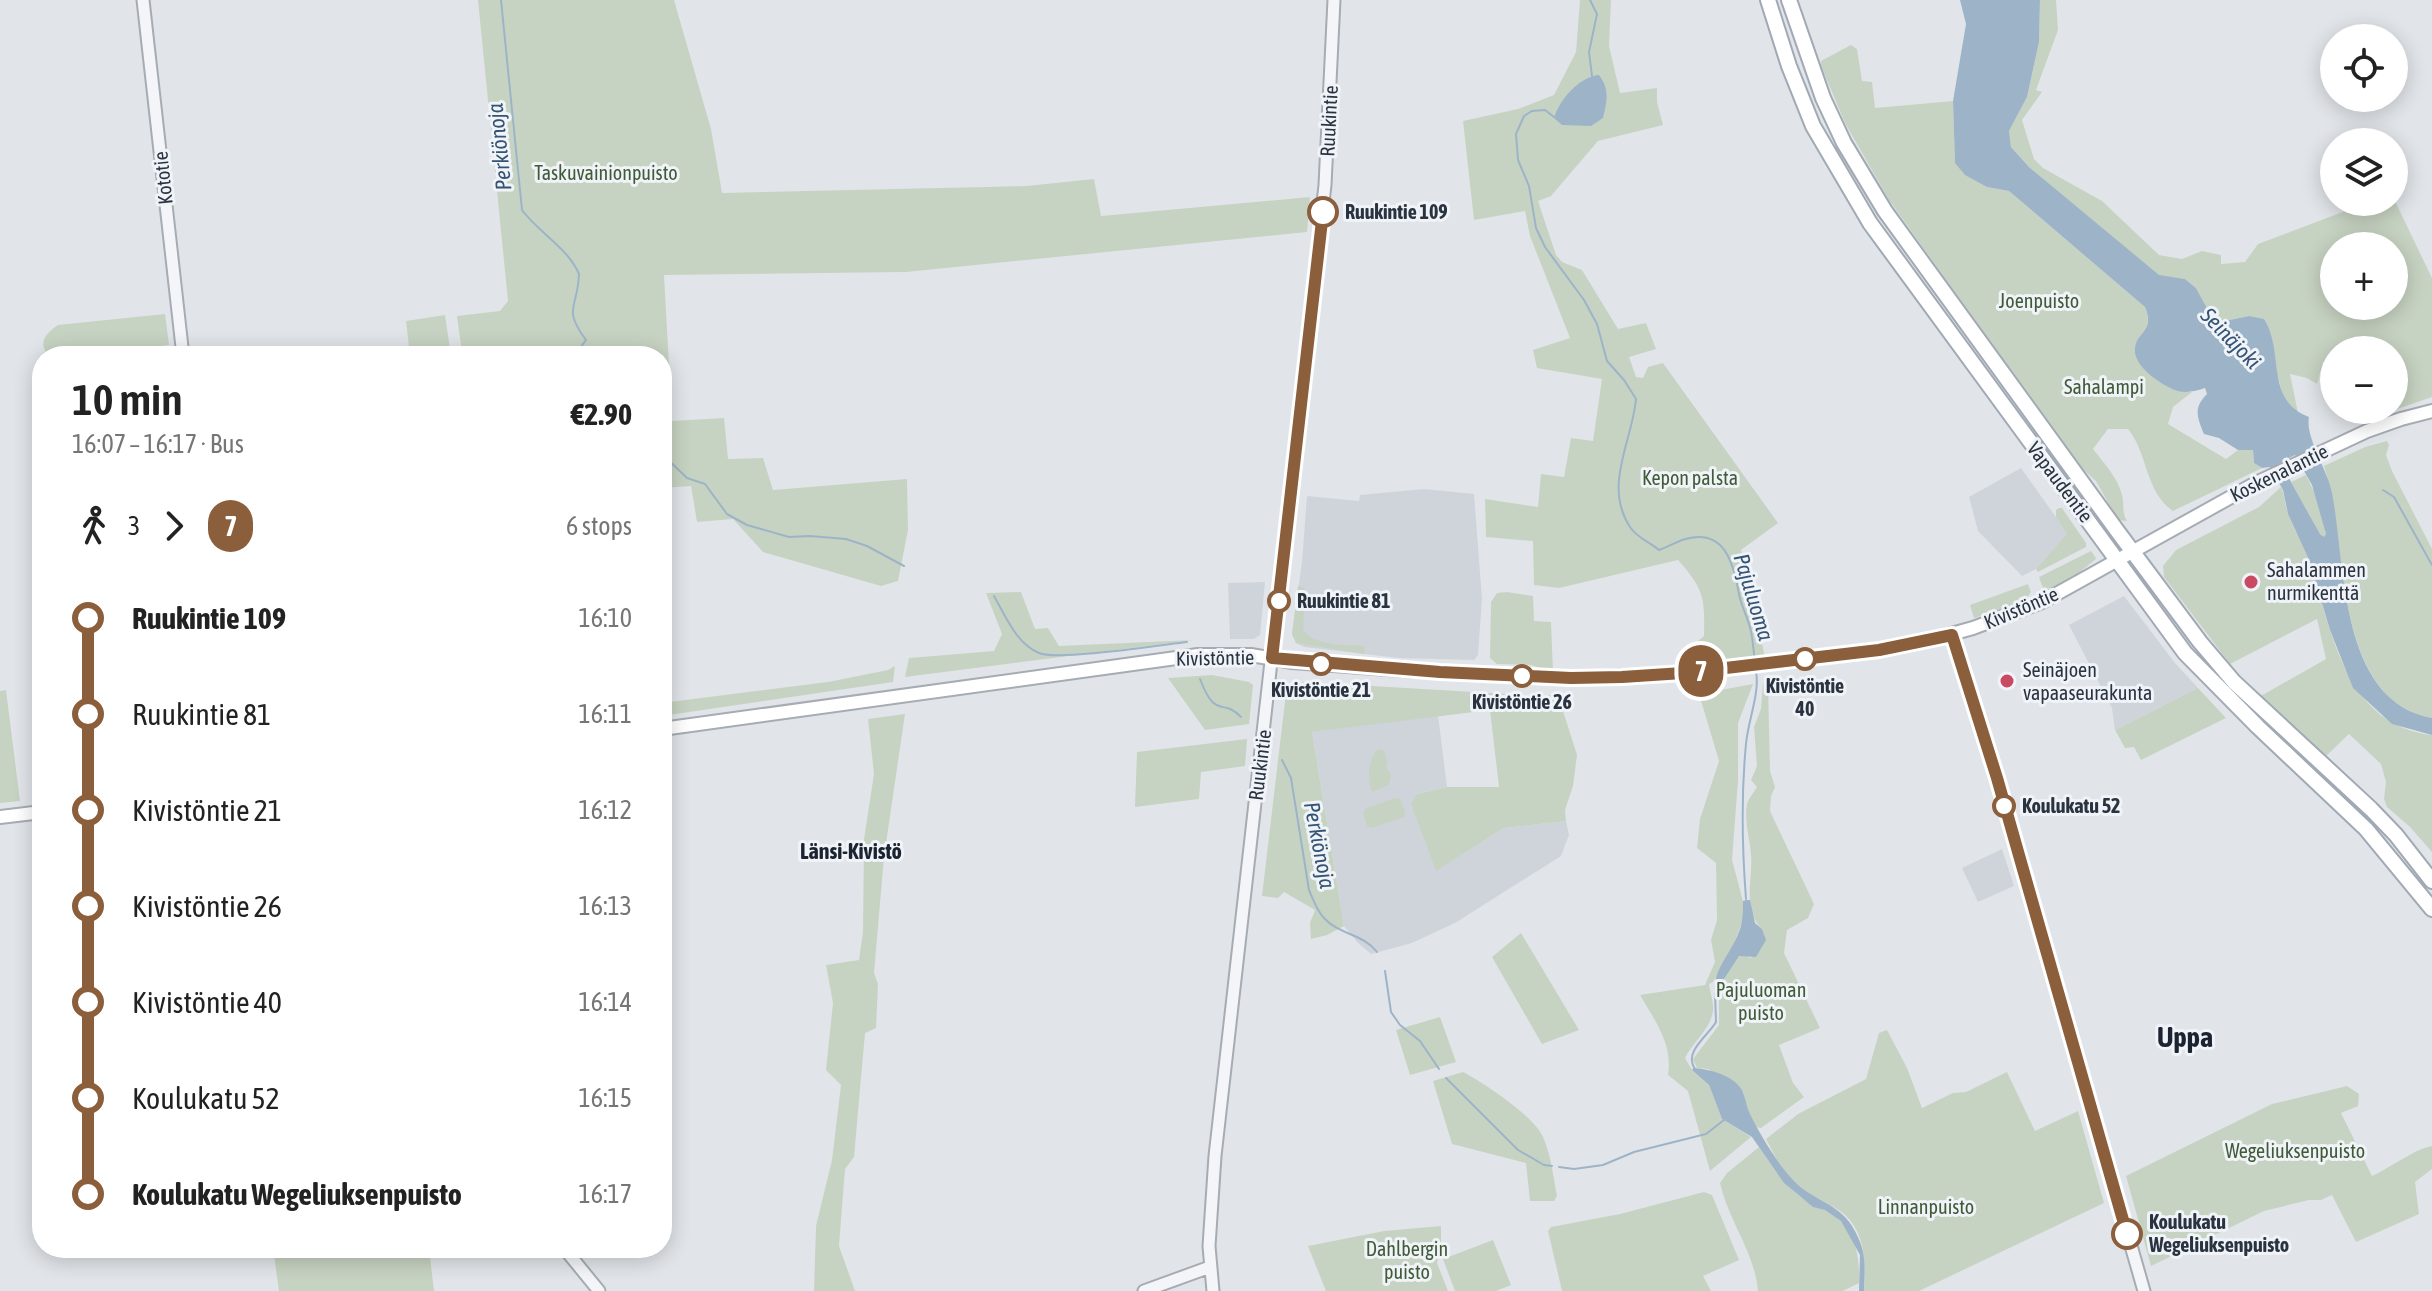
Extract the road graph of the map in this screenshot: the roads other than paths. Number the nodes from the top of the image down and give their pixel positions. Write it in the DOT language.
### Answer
graph roads {
  1 [pos="143,0"];
  2 [pos="1334,0"];
  3 [pos="1768,0"];
  4 [pos="1789,0"];
  5 [pos="182,346"];
  6 [pos="2432,411"];
  7 [pos="2132,550"];
  8 [pos="2116,559"];
  9 [pos="1952,635"];
  10 [pos="1272,658"];
  11 [pos="672,728"];
  12 [pos="32,813"];
  13 [pos="0,817"];
  14 [pos="2432,881"];
  15 [pos="2432,909"];
  16 [pos="572,1258"];
  17 [pos="1210,1267"];
  18 [pos="599,1291"];
  19 [pos="1144,1291"];
  20 [pos="1213,1291"];
  21 [pos="2144,1291"];
  1 -- 5 [label="street, Kototie"];
  2 -- 10 [label="street, Ruukintie"];
  3 -- 8 [label="main road, Vapaudentie"];
  4 -- 7 [label="main road, Vapaudentie"];
  6 -- 7 [label="main road, Koskenalantie"];
  7 -- 8 [label="main road, Kivistöntie"];
  7 -- 14 [label="main road, Vapaudentie"];
  8 -- 9 [label="main road, Kivistöntie"];
  8 -- 15 [label="main road, Vapaudentie"];
  9 -- 10 [label="main road, Kivistöntie"];
  9 -- 21 [label="street"];
  10 -- 11 [label="main road, Kivistöntie"];
  10 -- 17 [label="street, Ruukintie"];
  12 -- 13 [label="main road"];
  16 -- 18 [label="street"];
  17 -- 19 [label="street"];
  17 -- 20 [label="street, Ruukintie"];
}
